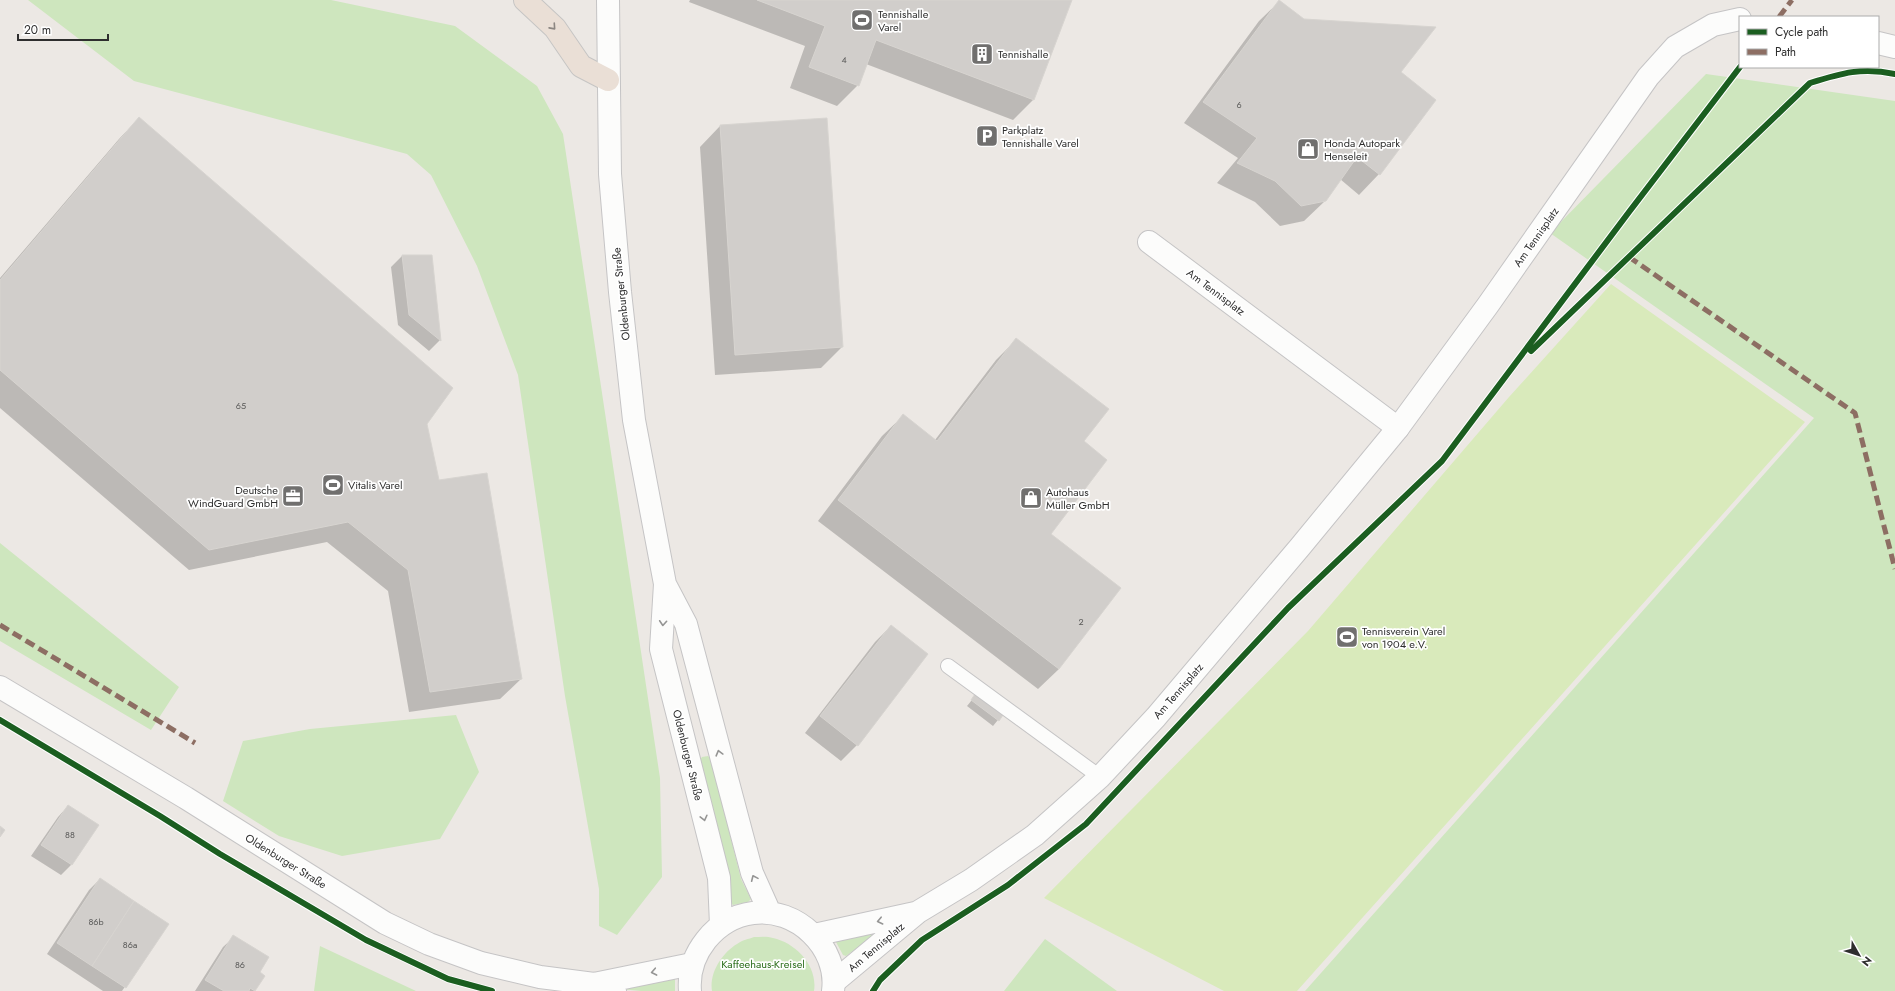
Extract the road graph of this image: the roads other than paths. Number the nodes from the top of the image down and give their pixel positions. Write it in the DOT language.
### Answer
graph roads {
  1 [pos="525,0"];
  2 [pos="608,0"];
  3 [pos="1739,19"];
  4 [pos="1879,43"];
  5 [pos="1895,47"];
  6 [pos="608,80"];
  7 [pos="1149,242"];
  8 [pos="1398,428"];
  9 [pos="665,584"];
  10 [pos="948,666"];
  11 [pos="0,687"];
  12 [pos="1100,777"];
  13 [pos="918,912"];
  14 [pos="770,913"];
  15 [pos="721,925"];
  16 [pos="814,935"];
  17 [pos="692,964"];
  18 [pos="594,984"];
  19 [pos="834,987"];
  20 [pos="615,991"];
  21 [pos="690,991"];
  1 -- 6 [label="highway, one-way"];
  2 -- 6 [label="street, Oldenburger Straße"];
  3 -- 8 [label="street, Am Tennisplatz"];
  4 -- 5 [label="street"];
  6 -- 9 [label="street, Oldenburger Straße"];
  7 -- 8 [label="street, Am Tennisplatz"];
  8 -- 12 [label="street, Am Tennisplatz"];
  14 -- 9 [label="street, Oldenburger Straße, one-way"];
  9 -- 15 [label="street, Oldenburger Straße, one-way"];
  10 -- 12 [label="lane"];
  11 -- 18 [label="street, Oldenburger Straße"];
  12 -- 13 [label="street, Am Tennisplatz"];
  13 -- 16 [label="street, Am Tennisplatz, one-way"];
  13 -- 19 [label="street, Am Tennisplatz"];
  14 -- 15 [label="street"];
  14 -- 16 [label="street"];
  15 -- 17 [label="street"];
  16 -- 19 [label="street"];
  17 -- 18 [label="street, Oldenburger Straße, one-way"];
  17 -- 21 [label="street"];
  18 -- 20 [label="street, Oldenburger Straße"];
}
